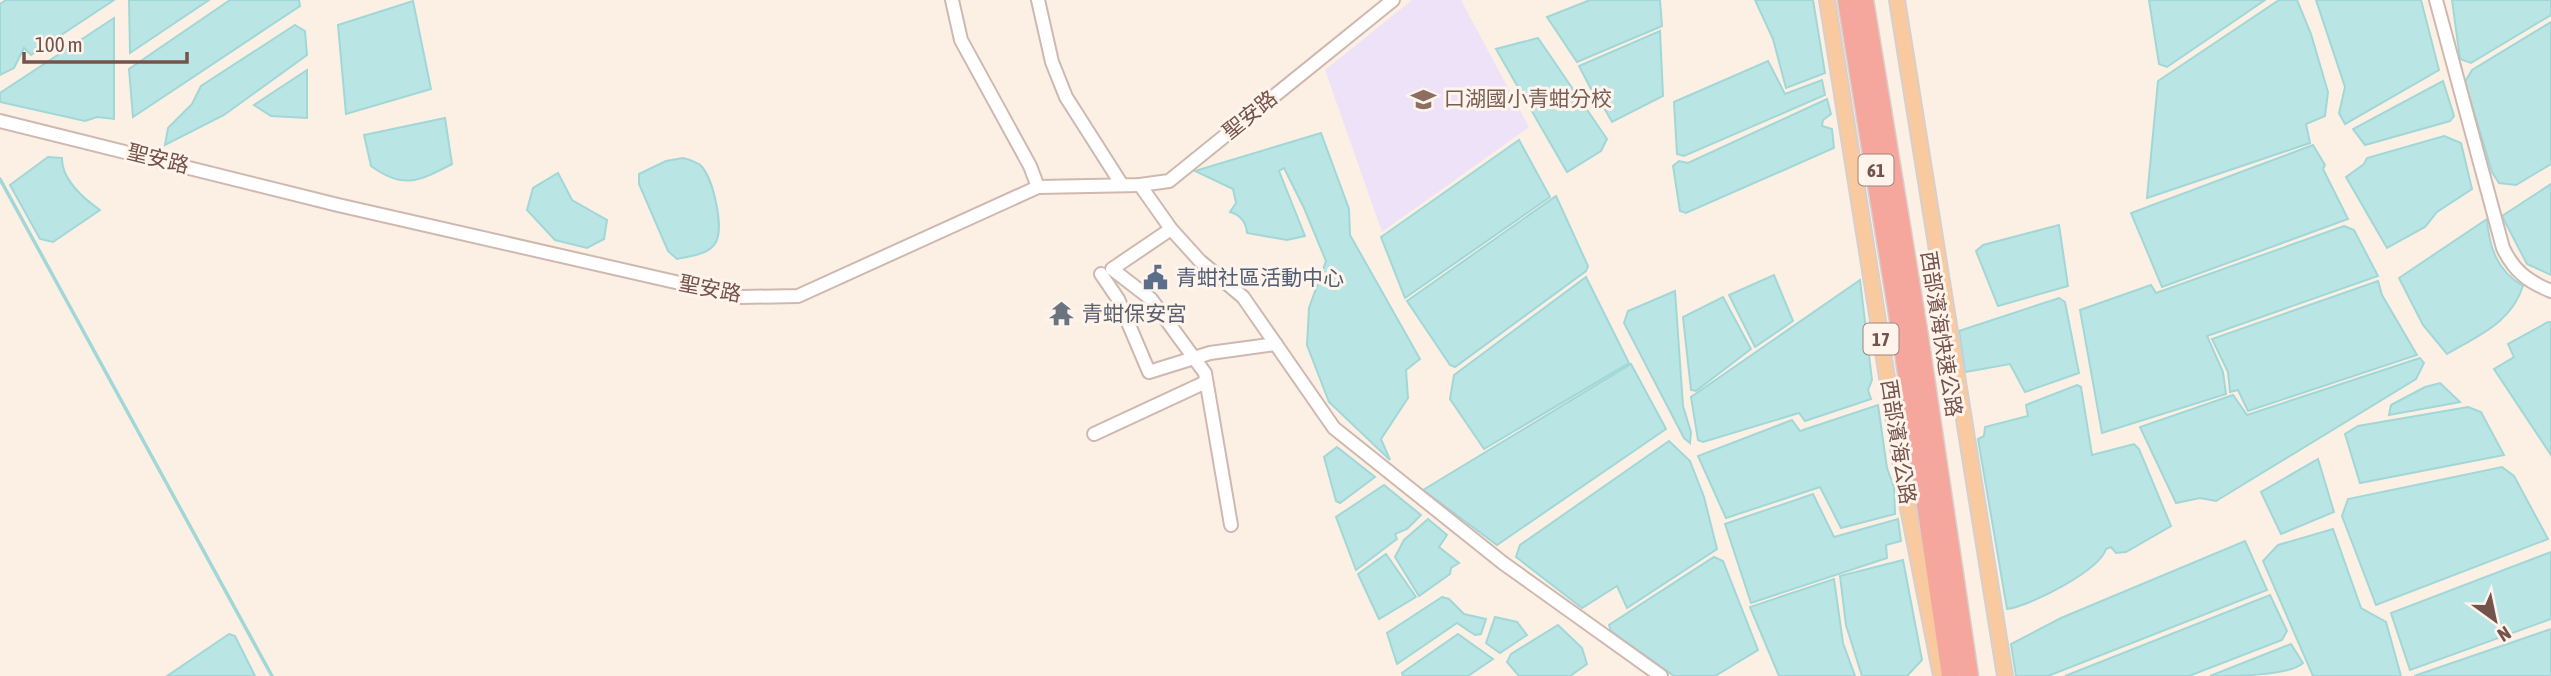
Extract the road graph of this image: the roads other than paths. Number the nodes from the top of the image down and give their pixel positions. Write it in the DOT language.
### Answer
graph roads {
  1 [pos="952,0"];
  2 [pos="1038,0"];
  3 [pos="1393,0"];
  4 [pos="1828,0"];
  5 [pos="1847,0"];
  6 [pos="1864,0"];
  7 [pos="1897,0"];
  8 [pos="2436,0"];
  9 [pos="0,121"];
  10 [pos="1122,185"];
  11 [pos="1140,185"];
  12 [pos="1038,187"];
  13 [pos="1171,229"];
  14 [pos="1101,274"];
  15 [pos="2551,291"];
  16 [pos="1911,339"];
  17 [pos="1276,344"];
  18 [pos="1193,356"];
  19 [pos="1206,382"];
  20 [pos="1094,433"];
  21 [pos="1231,525"];
  22 [pos="1661,676"];
  23 [pos="1941,676"];
  24 [pos="1951,676"];
  25 [pos="1969,676"];
  26 [pos="2005,676"];
  1 -- 12 [label="street"];
  2 -- 10 [label="street"];
  3 -- 11 [label="street, 聖安路"];
  4 -- 23 [label="main road, 西部濱海公路 / 17"];
  5 -- 16 [label="highway, 西部濱海快速公路 / 61"];
  6 -- 16 [label="highway, 西部濱海快速公路 / 61"];
  7 -- 26 [label="main road"];
  8 -- 15 [label="street"];
  9 -- 12 [label="street, 聖安路"];
  10 -- 11 [label="street, 聖安路"];
  10 -- 12 [label="street, 聖安路"];
  11 -- 13 [label="street"];
  13 -- 17 [label="street"];
  13 -- 18 [label="street"];
  14 -- 18 [label="street"];
  16 -- 24 [label="highway, 西部濱海快速公路 / 61"];
  16 -- 25 [label="highway, 西部濱海快速公路 / 61"];
  17 -- 18 [label="street"];
  17 -- 22 [label="street"];
  18 -- 19 [label="street"];
  19 -- 20 [label="street"];
  19 -- 21 [label="street"];
}
